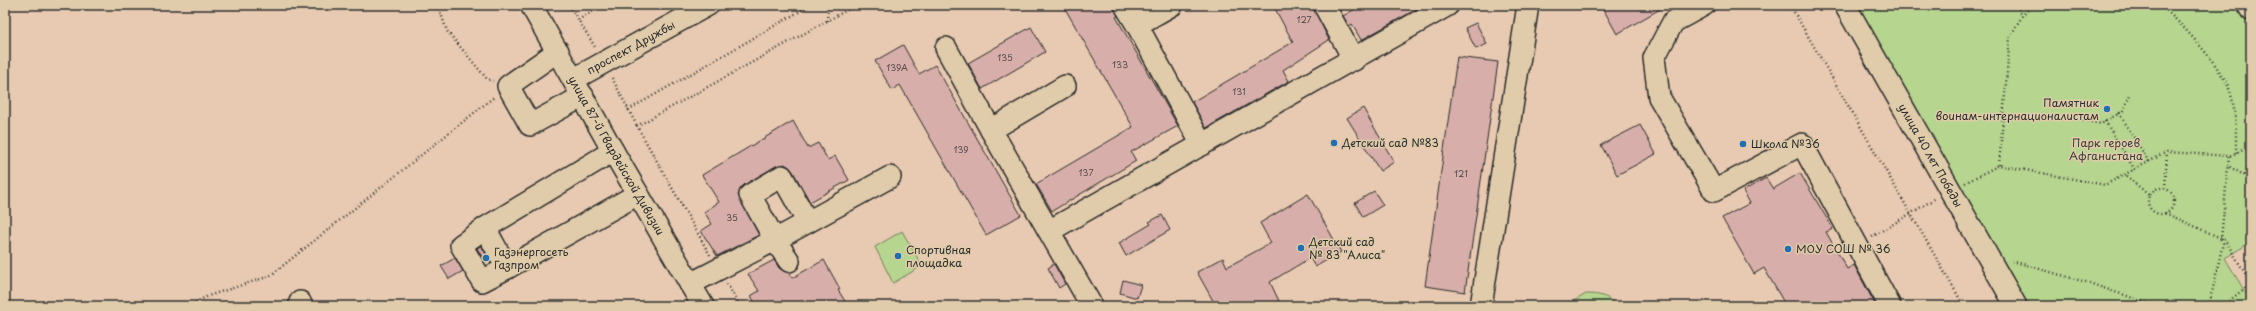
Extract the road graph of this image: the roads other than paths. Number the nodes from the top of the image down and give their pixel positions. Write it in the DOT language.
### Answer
graph roads {
  1 [pos="532,5"];
  2 [pos="708,5"];
  3 [pos="1126,5"];
  4 [pos="1172,5"];
  5 [pos="1324,5"];
  6 [pos="1448,5"];
  7 [pos="1528,5"];
  8 [pos="1704,5"];
  9 [pos="1844,5"];
  10 [pos="2248,5"];
  11 [pos="2251,10"];
  12 [pos="1137,25"];
  13 [pos="946,48"];
  14 [pos="558,51"];
  15 [pos="1354,60"];
  16 [pos="1065,86"];
  17 [pos="578,88"];
  18 [pos="991,130"];
  19 [pos="1202,145"];
  20 [pos="613,151"];
  21 [pos="890,176"];
  22 [pos="638,194"];
  23 [pos="807,221"];
  24 [pos="485,228"];
  25 [pos="1049,231"];
  26 [pos="775,240"];
  27 [pos="789,262"];
  28 [pos="507,268"];
  29 [pos="690,284"];
  30 [pos="703,306"];
  31 [pos="1087,306"];
  32 [pos="1481,306"];
  33 [pos="1890,306"];
  34 [pos="2016,306"];
  1 -- 14 [label="street, улица 87-й Гвардейской Дивизии"];
  2 -- 17 [label="street, проспект Дружбы"];
  3 -- 12 [label="street"];
  4 -- 12 [label="street"];
  5 -- 15 [label="street"];
  6 -- 15 [label="street"];
  7 -- 32 [label="street"];
  8 -- 33 [label="street"];
  9 -- 34 [label="street, улица 40 лет Победы"];
  10 -- 11 [label="street"];
  12 -- 19 [label="street"];
  13 -- 18 [label="street"];
  14 -- 17 [label="street, улица 87-й Гвардейской Дивизии"];
  14 -- 17 [label="street, проспект Дружбы"];
  15 -- 19 [label="street"];
  16 -- 18 [label="street"];
  17 -- 20 [label="street, улица 87-й Гвардейской Дивизии"];
  18 -- 25 [label="street"];
  19 -- 25 [label="street"];
  20 -- 22 [label="street, улица 87-й Гвардейской Дивизии"];
  20 -- 24 [label="street"];
  21 -- 23 [label="street"];
  22 -- 28 [label="street"];
  22 -- 29 [label="street, улица 87-й Гвардейской Дивизии"];
  23 -- 26 [label="street"];
  23 -- 26 [label="street"];
  24 -- 28 [label="street"];
  24 -- 28 [label="street"];
  25 -- 31 [label="street"];
  26 -- 27 [label="street"];
  26 -- 29 [label="street"];
  29 -- 30 [label="street, улица 87-й Гвардейской Дивизии"];
}
